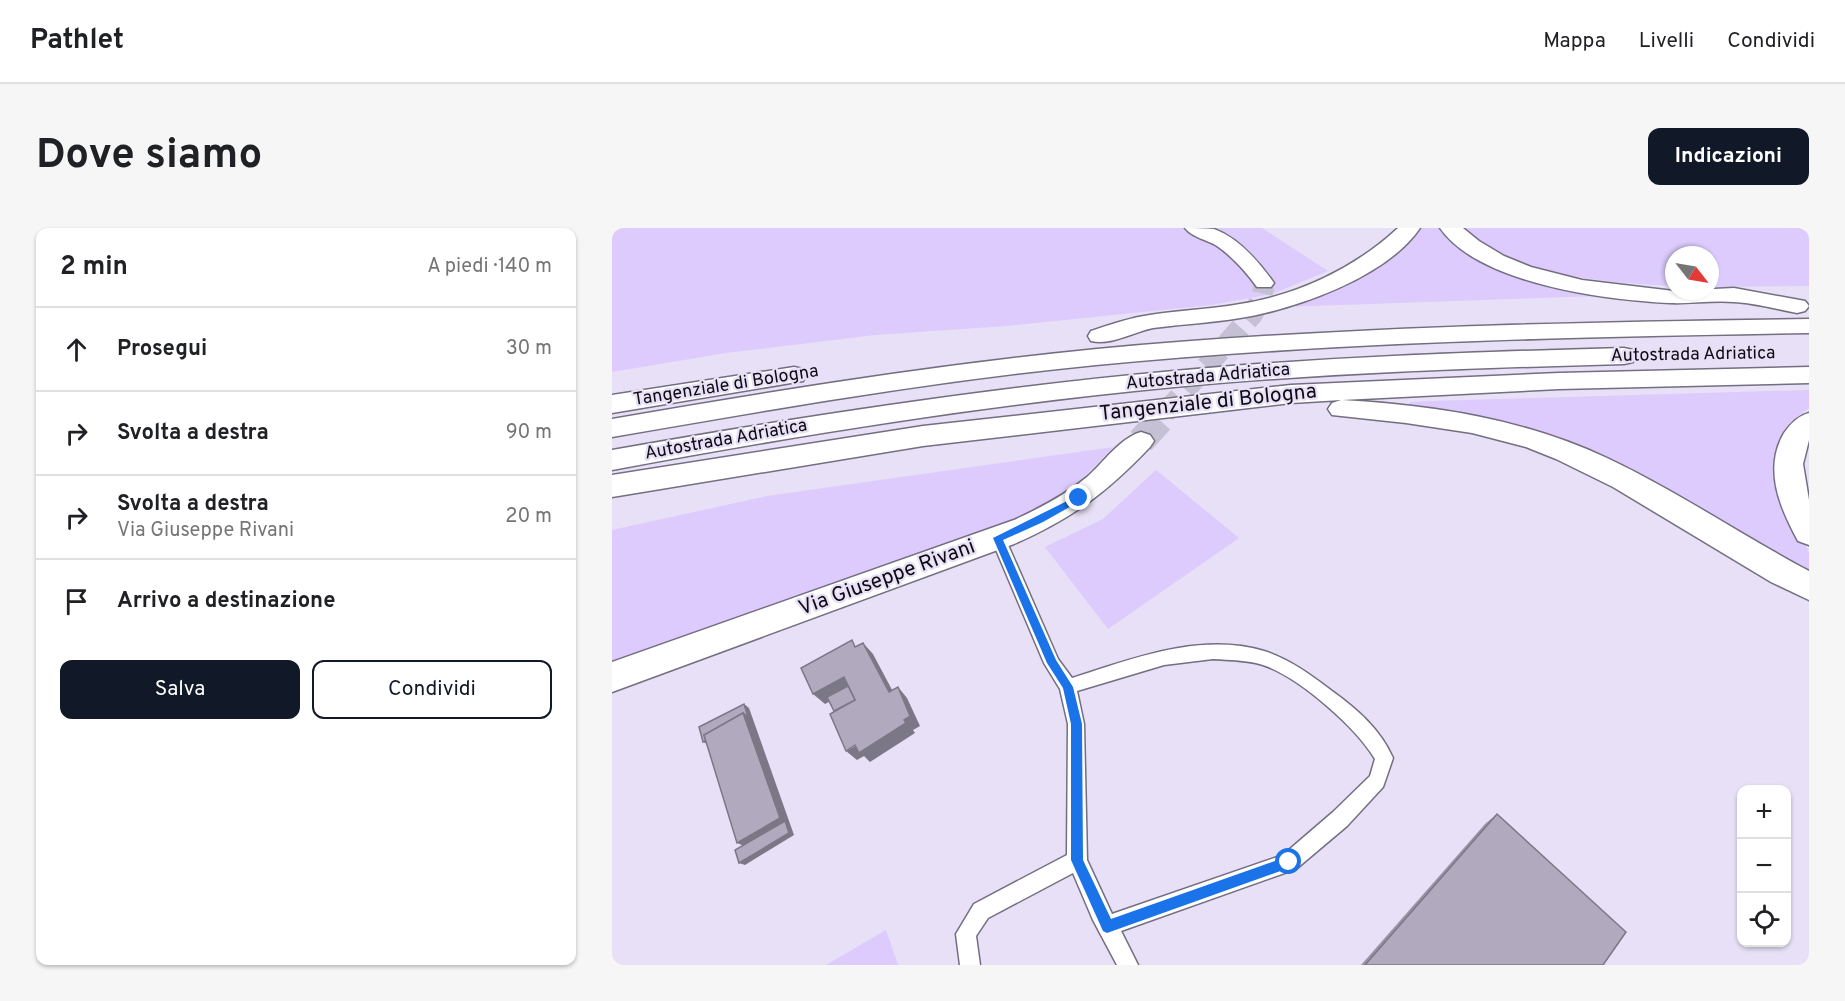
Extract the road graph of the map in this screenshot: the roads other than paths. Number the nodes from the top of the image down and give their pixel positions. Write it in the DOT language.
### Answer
graph roads {
  1 [pos="1194,228"];
  2 [pos="1212,228"];
  3 [pos="1410,228"];
  4 [pos="1450,228"];
  5 [pos="1805,312"];
  6 [pos="1100,336"];
  7 [pos="1809,353"];
  8 [pos="1809,375"];
  9 [pos="612,404"];
  10 [pos="1809,422"];
  11 [pos="612,428"];
  12 [pos="1141,441"];
  13 [pos="846,448"];
  14 [pos="612,460"];
  15 [pos="612,486"];
  16 [pos="1809,532"];
  17 [pos="998,538"];
  18 [pos="1809,587"];
  19 [pos="612,677"];
  20 [pos="1068,687"];
  21 [pos="1077,860"];
  22 [pos="1107,926"];
  23 [pos="970,965"];
  24 [pos="1128,965"];
  1 -- 2 [label="street"];
  3 -- 6 [label="highway"];
  4 -- 5 [label="highway"];
  5 -- 6 [label="highway, Tangenziale di Bologna"];
  5 -- 11 [label="highway, Autostrada Adriatica"];
  6 -- 9 [label="highway, Tangenziale di Bologna"];
  7 -- 14 [label="highway, Autostrada Adriatica"];
  8 -- 13 [label="highway, Tangenziale di Bologna"];
  10 -- 16 [label="highway"];
  12 -- 17 [label="street, Via Giuseppe Rivani"];
  13 -- 15 [label="highway, Tangenziale di Bologna"];
  13 -- 18 [label="highway"];
  17 -- 19 [label="street, Via Giuseppe Rivani"];
  17 -- 20 [label="lane"];
  20 -- 21 [label="lane"];
  20 -- 22 [label="lane"];
  21 -- 22 [label="lane"];
  21 -- 23 [label="lane"];
  22 -- 24 [label="lane"];
}
